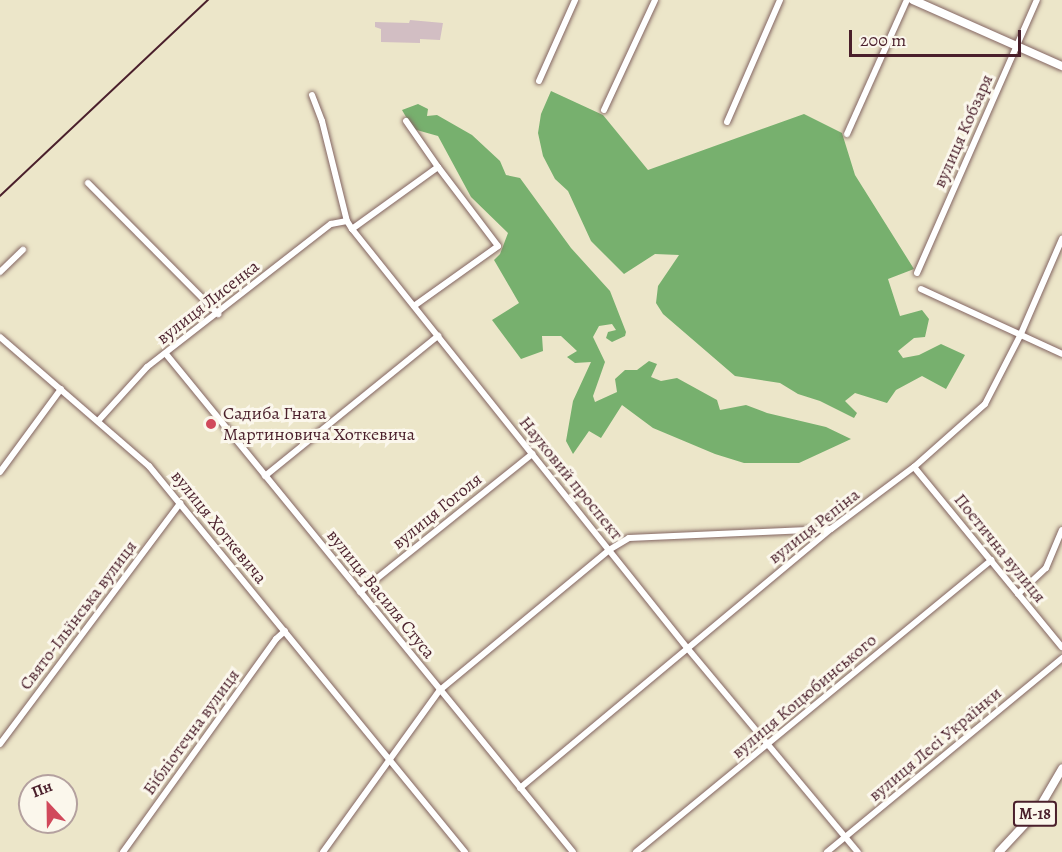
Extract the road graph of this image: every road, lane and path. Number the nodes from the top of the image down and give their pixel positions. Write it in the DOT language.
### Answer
graph roads {
  1 [pos="575,0"];
  2 [pos="655,0"];
  3 [pos="780,0"];
  4 [pos="907,0"];
  5 [pos="913,0"];
  6 [pos="1037,0"];
  7 [pos="1017,46"];
  8 [pos="1062,66"];
  9 [pos="539,81"];
  10 [pos="312,95"];
  11 [pos="604,110"];
  12 [pos="406,121"];
  13 [pos="727,122"];
  14 [pos="847,134"];
  15 [pos="438,167"];
  16 [pos="88,183"];
  17 [pos="347,221"];
  18 [pos="352,229"];
  19 [pos="1062,239"];
  20 [pos="22,250"];
  21 [pos="0,272"];
  22 [pos="917,273"];
  23 [pos="921,289"];
  24 [pos="414,306"];
  25 [pos="218,314"];
  26 [pos="438,336"];
  27 [pos="1020,336"];
  28 [pos="0,337"];
  29 [pos="166,354"];
  30 [pos="1062,354"];
  31 [pos="61,389"];
  32 [pos="98,421"];
  33 [pos="532,454"];
  34 [pos="914,467"];
  35 [pos="0,472"];
  36 [pos="265,476"];
  37 [pos="180,503"];
  38 [pos="831,529"];
  39 [pos="1062,530"];
  40 [pos="609,550"];
  41 [pos="991,560"];
  42 [pos="360,592"];
  43 [pos="1018,594"];
  44 [pos="285,631"];
  45 [pos="1062,647"];
  46 [pos="688,649"];
  47 [pos="1062,658"];
  48 [pos="440,690"];
  49 [pos="0,744"];
  50 [pos="769,745"];
  51 [pos="391,760"];
  52 [pos="1062,769"];
  53 [pos="520,788"];
  54 [pos="845,837"];
  55 [pos="123,852"];
  56 [pos="323,852"];
  57 [pos="465,852"];
  58 [pos="573,852"];
  59 [pos="636,852"];
  60 [pos="827,852"];
  61 [pos="858,852"];
  62 [pos="999,852"];
  1 -- 9 [label="street"];
  2 -- 11 [label="street"];
  3 -- 13 [label="street"];
  4 -- 14 [label="street"];
  5 -- 7 [label="highway"];
  6 -- 7 [label="street, вулиця Кобзаря"];
  7 -- 8 [label="highway"];
  7 -- 22 [label="street, вулиця Кобзаря"];
  10 -- 17 [label="street, Науковий проспект"];
  12 -- 15 [label="street"];
  15 -- 18 [label="street"];
  15 -- 24 [label="street"];
  16 -- 25 [label="street"];
  17 -- 18 [label="street, Науковий проспект"];
  17 -- 25 [label="street, вулиця Лисенка"];
  18 -- 24 [label="street, Науковий проспект"];
  19 -- 27 [label="street, вулиця Рєпіна"];
  20 -- 21 [label="street"];
  23 -- 27 [label="street"];
  24 -- 26 [label="street, Науковий проспект"];
  25 -- 29 [label="street, вулиця Лисенка"];
  26 -- 33 [label="street, Науковий проспект"];
  26 -- 36 [label="street"];
  27 -- 30 [label="street"];
  27 -- 34 [label="street, вулиця Рєпіна"];
  28 -- 31 [label="street, вулиця Хоткевича"];
  29 -- 32 [label="street, вулиця Лисенка"];
  29 -- 36 [label="street, вулиця Василя Стуса"];
  31 -- 32 [label="street, вулиця Хоткевича"];
  31 -- 35 [label="street"];
  32 -- 37 [label="street, вулиця Хоткевича"];
  33 -- 40 [label="street, Науковий проспект"];
  33 -- 42 [label="street, вулиця Гоголя"];
  34 -- 38 [label="street, вулиця Рєпіна"];
  34 -- 41 [label="street, Поетична вулиця"];
  36 -- 42 [label="street, вулиця Василя Стуса"];
  37 -- 44 [label="street, вулиця Хоткевича"];
  37 -- 49 [label="street, Свято-Ільїнська вулиця"];
  38 -- 40 [label="street"];
  38 -- 46 [label="street, вулиця Рєпіна"];
  39 -- 43 [label="street"];
  40 -- 46 [label="street, Науковий проспект"];
  40 -- 48 [label="street"];
  41 -- 43 [label="street, Поетична вулиця"];
  41 -- 50 [label="street, вулиця Коцюбинського"];
  42 -- 48 [label="street, вулиця Василя Стуса"];
  43 -- 45 [label="street, Поетична вулиця"];
  44 -- 51 [label="street, вулиця Хоткевича"];
  44 -- 55 [label="street, Бібліотечна вулиця"];
  46 -- 50 [label="street, Науковий проспект"];
  46 -- 53 [label="street, вулиця Рєпіна"];
  47 -- 54 [label="street, вулиця Лесі Українки"];
  48 -- 51 [label="street"];
  48 -- 53 [label="street, вулиця Василя Стуса"];
  50 -- 54 [label="street, Науковий проспект"];
  50 -- 59 [label="street, вулиця Коцюбинського"];
  51 -- 56 [label="street"];
  51 -- 57 [label="street, вулиця Хоткевича"];
  52 -- 62 [label="highway, М-18"];
  53 -- 58 [label="street, вулиця Василя Стуса"];
  54 -- 60 [label="street, вулиця Лесі Українки"];
  54 -- 61 [label="street, Науковий проспект"];
}
